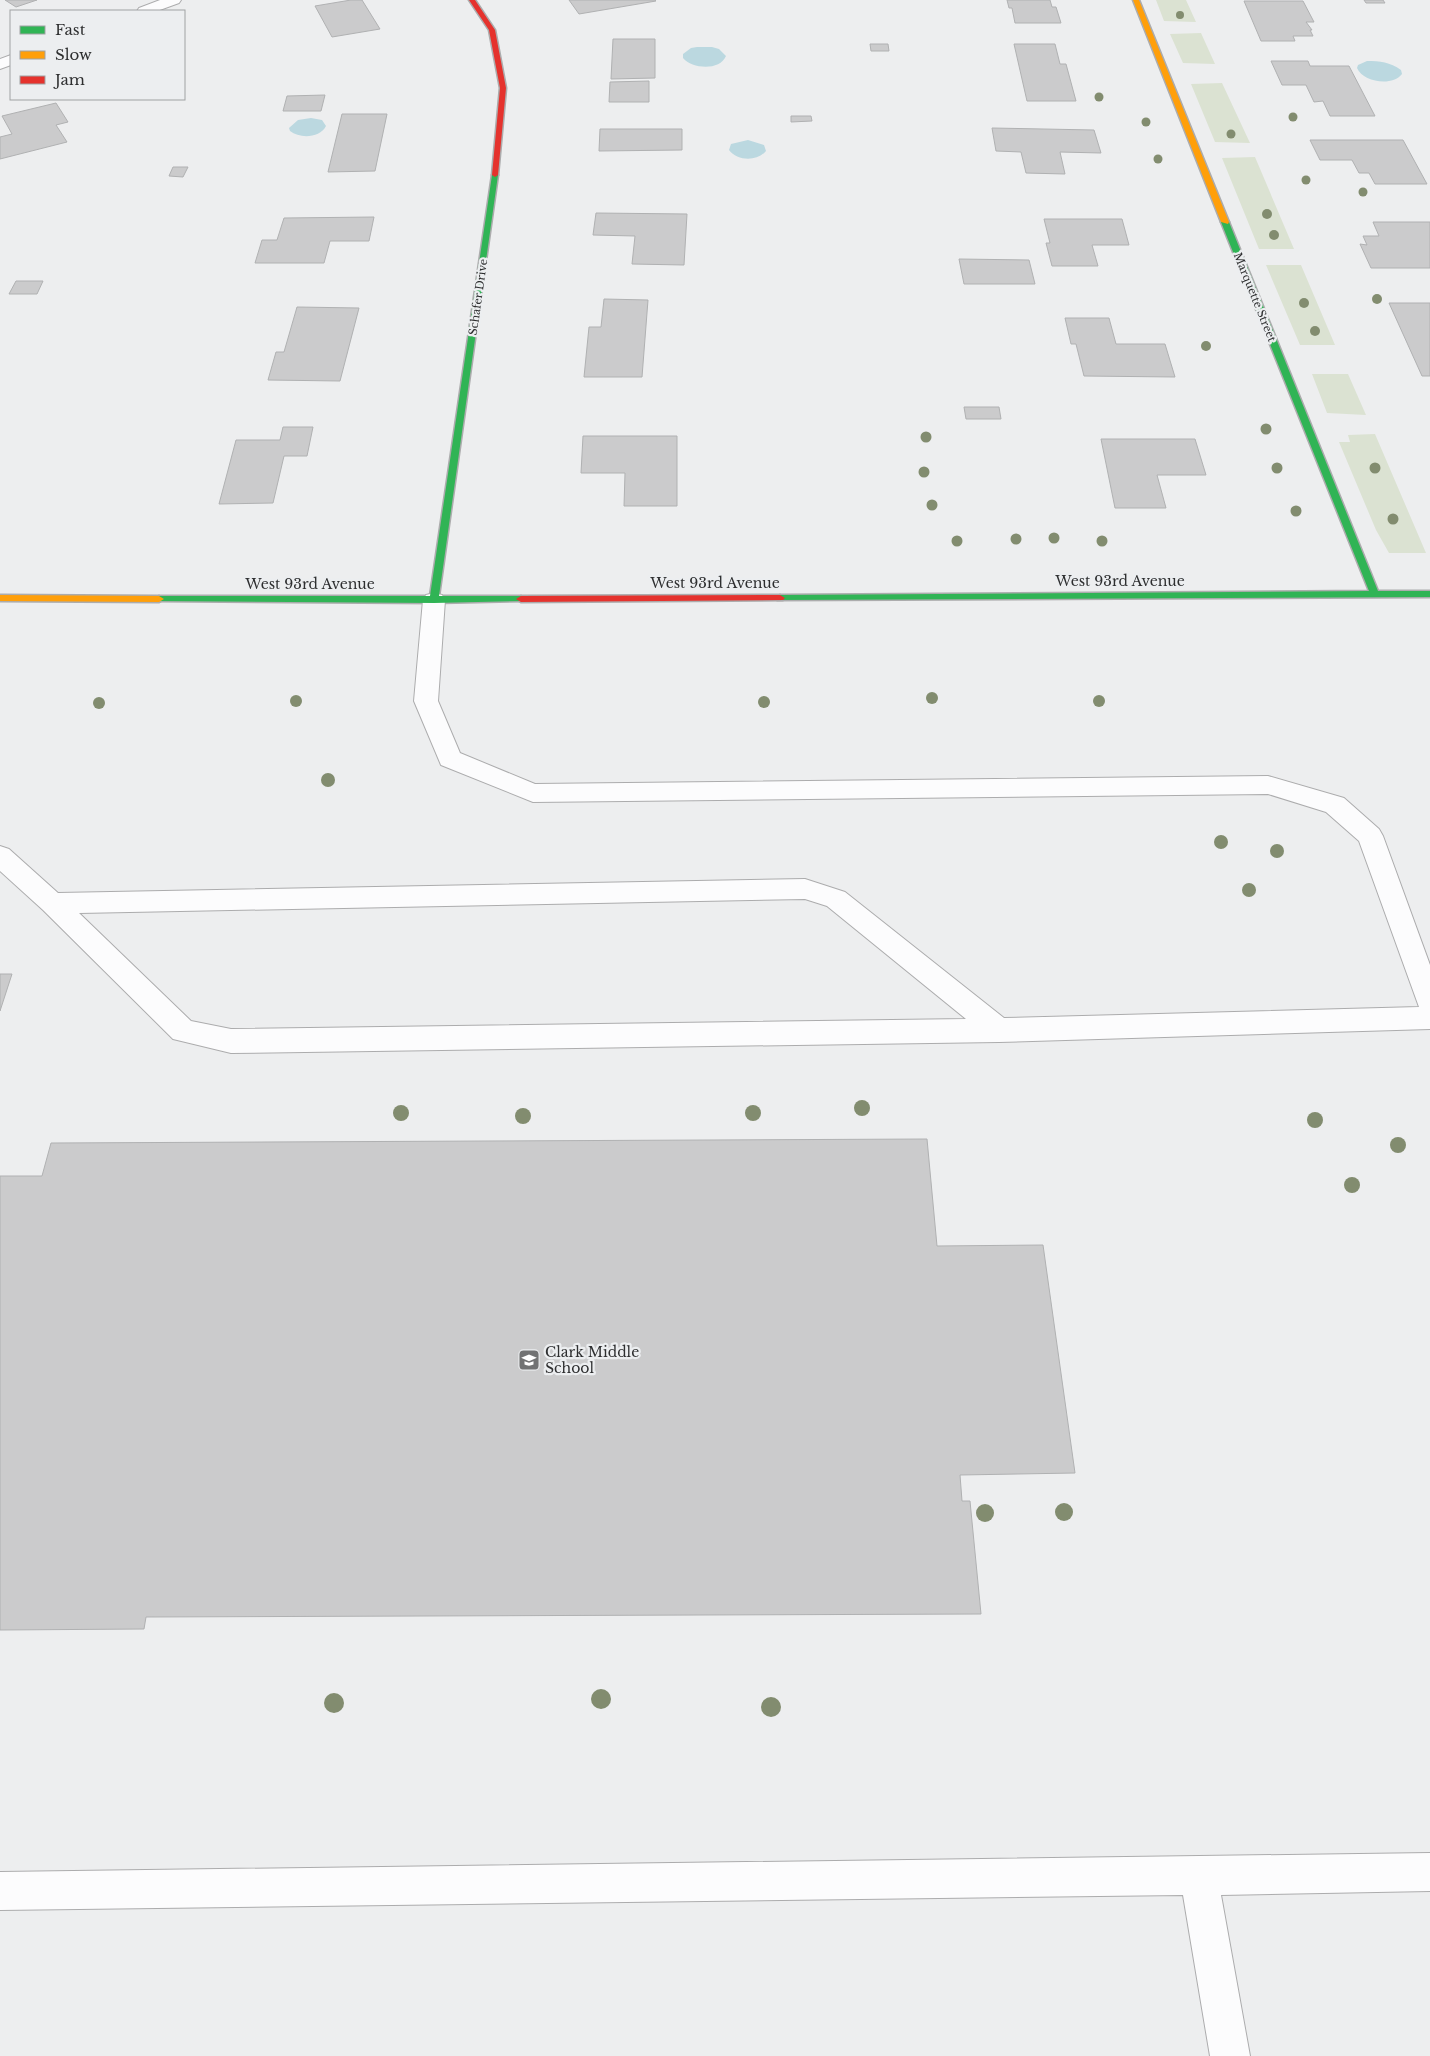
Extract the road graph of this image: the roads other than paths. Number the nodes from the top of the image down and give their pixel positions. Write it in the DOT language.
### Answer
graph roads {
  1 [pos="174,0"];
  2 [pos="472,0"];
  3 [pos="1136,0"];
  4 [pos="147,10"];
  5 [pos="1375,594"];
  6 [pos="1430,594"];
  7 [pos="0,598"];
  8 [pos="434,600"];
  9 [pos="0,856"];
  10 [pos="52,903"];
  11 [pos="1430,1002"];
  12 [pos="1430,1018"];
  13 [pos="999,1030"];
  14 [pos="1430,1872"];
  15 [pos="1199,1876"];
  16 [pos="0,1891"];
  17 [pos="1230,2056"];
  1 -- 4 [label="street"];
  2 -- 8 [label="street, Schafer Drive"];
  3 -- 5 [label="street, Marquette Street"];
  5 -- 6 [label="street, West 93rd Avenue"];
  5 -- 8 [label="street, West 93rd Avenue"];
  7 -- 8 [label="street, West 93rd Avenue"];
  8 -- 11 [label="street"];
  9 -- 10 [label="street"];
  10 -- 13 [label="street"];
  10 -- 13 [label="street"];
  12 -- 13 [label="street"];
  14 -- 15 [label="street"];
  15 -- 16 [label="street"];
  15 -- 17 [label="street"];
}
